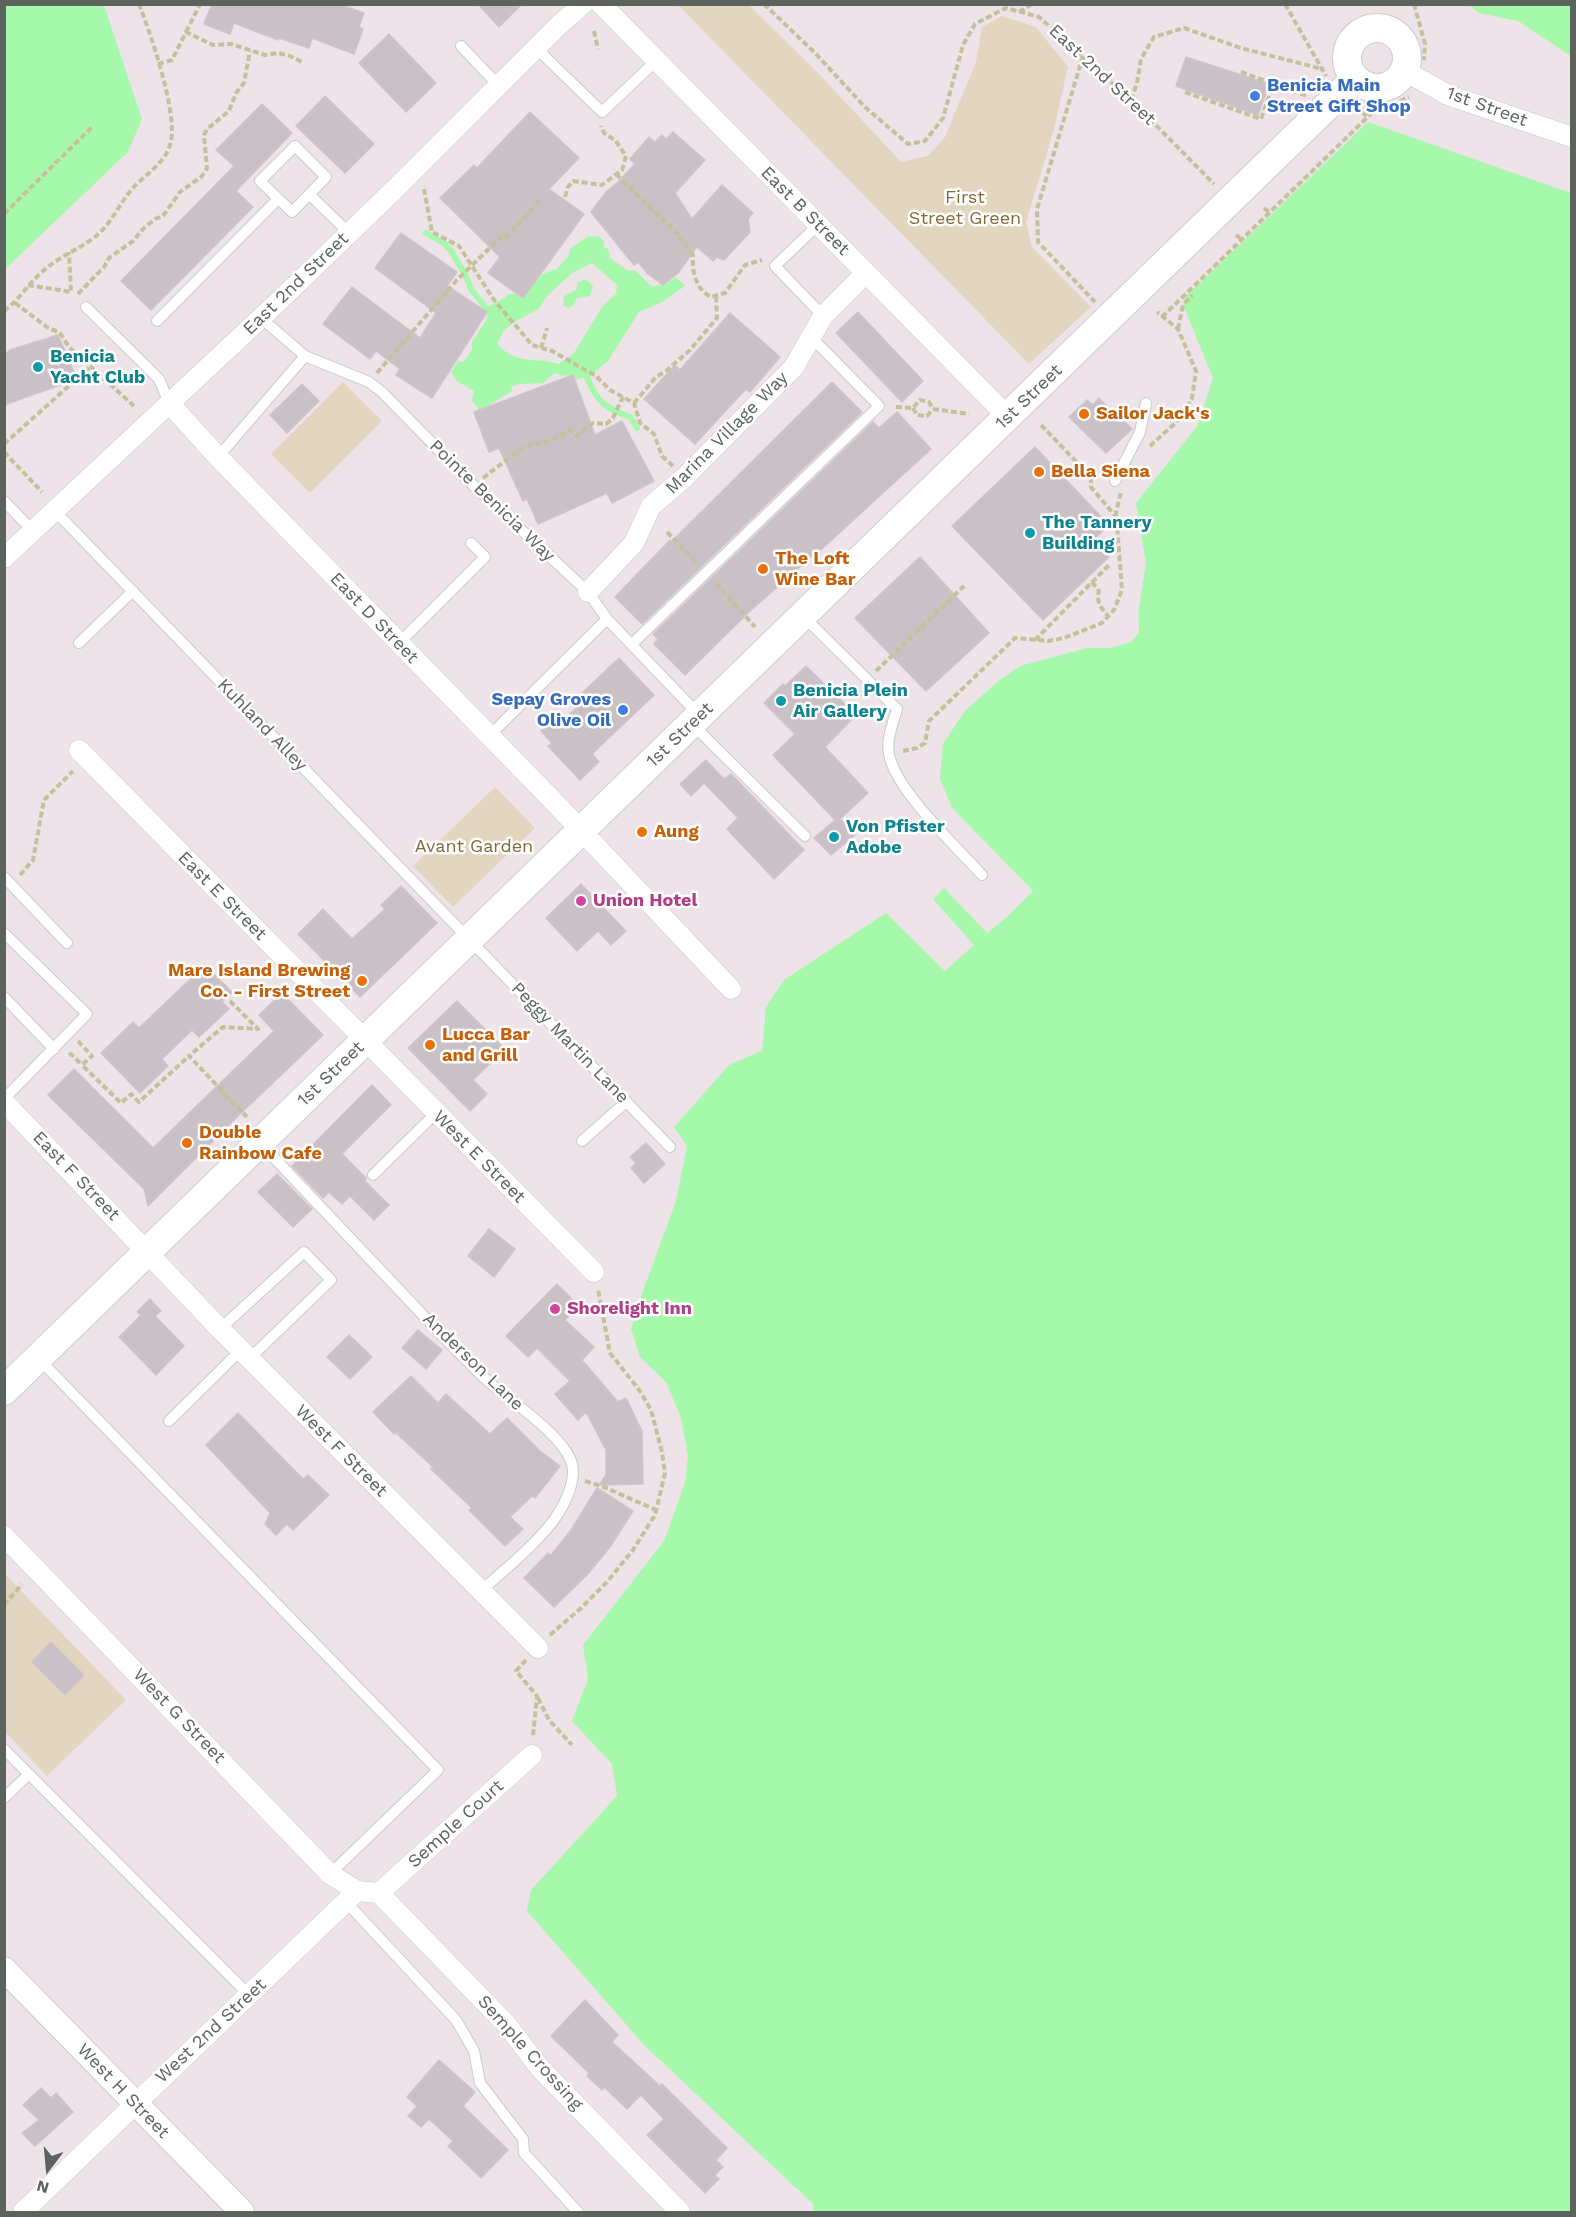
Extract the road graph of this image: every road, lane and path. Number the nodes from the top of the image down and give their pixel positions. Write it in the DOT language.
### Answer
graph roads {
  1 [pos="139,4"];
  2 [pos="200,4"];
  3 [pos="583,4"];
  4 [pos="601,4"];
  5 [pos="764,4"];
  6 [pos="1032,4"];
  7 [pos="1286,4"];
  8 [pos="1414,4"];
  9 [pos="1020,12"];
  10 [pos="594,31"];
  11 [pos="186,32"];
  12 [pos="461,46"];
  13 [pos="536,48"];
  14 [pos="598,49"];
  15 [pos="250,51"];
  16 [pos="1083,56"];
  17 [pos="656,61"];
  18 [pos="304,63"];
  19 [pos="158,64"];
  20 [pos="1322,69"];
  21 [pos="1241,72"];
  22 [pos="1413,76"];
  23 [pos="1274,83"];
  24 [pos="1349,85"];
  25 [pos="498,86"];
  26 [pos="1185,92"];
  27 [pos="1313,98"];
  28 [pos="1131,100"];
  29 [pos="1362,112"];
  30 [pos="1368,117"];
  31 [pos="599,120"];
  32 [pos="93,126"];
  33 [pos="1572,137"];
  34 [pos="616,174"];
  35 [pos="424,189"];
  36 [pos="310,195"];
  37 [pos="565,197"];
  38 [pos="278,199"];
  39 [pos="1229,200"];
  40 [pos="539,201"];
  41 [pos="1264,208"];
  42 [pos="1269,212"];
  43 [pos="4,214"];
  44 [pos="818,225"];
  45 [pos="349,233"];
  46 [pos="1236,235"];
  47 [pos="1241,239"];
  48 [pos="69,252"];
  49 [pos="762,260"];
  50 [pos="473,266"];
  51 [pos="866,273"];
  52 [pos="28,285"];
  53 [pos="717,295"];
  54 [pos="1192,296"];
  55 [pos="76,297"];
  56 [pos="15,303"];
  57 [pos="1098,304"];
  58 [pos="86,307"];
  59 [pos="5,311"];
  60 [pos="1157,312"];
  61 [pos="823,316"];
  62 [pos="1162,317"];
  63 [pos="261,318"];
  64 [pos="157,321"];
  65 [pos="548,328"];
  66 [pos="1178,329"];
  67 [pos="812,338"];
  68 [pos="541,348"];
  69 [pos="305,356"];
  70 [pos="90,367"];
  71 [pos="369,382"];
  72 [pos="623,397"];
  73 [pos="169,403"];
  74 [pos="634,403"];
  75 [pos="1146,403"];
  76 [pos="134,405"];
  77 [pos="896,407"];
  78 [pos="913,408"];
  79 [pos="933,409"];
  80 [pos="969,414"];
  81 [pos="1008,417"];
  82 [pos="1041,425"];
  83 [pos="4,444"];
  84 [pos="659,449"];
  85 [pos="1144,451"];
  86 [pos="4,452"];
  87 [pos="218,457"];
  88 [pos="1114,481"];
  89 [pos="473,485"];
  90 [pos="1122,491"];
  91 [pos="42,492"];
  92 [pos="4,501"];
  93 [pos="54,510"];
  94 [pos="1117,518"];
  95 [pos="33,531"];
  96 [pos="667,532"];
  97 [pos="471,543"];
  98 [pos="4,558"];
  99 [pos="698,565"];
  100 [pos="1109,565"];
  101 [pos="714,582"];
  102 [pos="1092,582"];
  103 [pos="964,586"];
  104 [pos="133,591"];
  105 [pos="588,592"];
  106 [pos="803,616"];
  107 [pos="1108,616"];
  108 [pos="607,619"];
  109 [pos="755,627"];
  110 [pos="1035,640"];
  111 [pos="79,643"];
  112 [pos="399,643"];
  113 [pos="632,644"];
  114 [pos="867,680"];
  115 [pos="696,720"];
  116 [pos="489,736"];
  117 [pos="82,754"];
  118 [pos="889,754"];
  119 [pos="581,831"];
  120 [pos="805,836"];
  121 [pos="982,875"];
  122 [pos="8,880"];
  123 [pos="4,933"];
  124 [pos="470,939"];
  125 [pos="67,943"];
  126 [pos="731,989"];
  127 [pos="4,997"];
  128 [pos="231,1001"];
  129 [pos="78,1041"];
  130 [pos="364,1041"];
  131 [pos="54,1049"];
  132 [pos="189,1056"];
  133 [pos="63,1061"];
  134 [pos="82,1065"];
  135 [pos="4,1100"];
  136 [pos="626,1102"];
  137 [pos="436,1113"];
  138 [pos="247,1117"];
  139 [pos="582,1141"];
  140 [pos="260,1143"];
  141 [pos="670,1147"];
  142 [pos="373,1175"];
  143 [pos="147,1252"];
  144 [pos="594,1272"];
  145 [pos="220,1329"];
  146 [pos="245,1354"];
  147 [pos="38,1358"];
  148 [pos="4,1391"];
  149 [pos="170,1421"];
  150 [pos="583,1481"];
  151 [pos="656,1510"];
  152 [pos="4,1536"];
  153 [pos="22,1584"];
  154 [pos="481,1591"];
  155 [pos="5,1604"];
  156 [pos="538,1648"];
  157 [pos="537,1696"];
  158 [pos="572,1745"];
  159 [pos="4,1749"];
  160 [pos="532,1755"];
  161 [pos="29,1774"];
  162 [pos="4,1798"];
  163 [pos="330,1874"];
  164 [pos="379,1893"];
  165 [pos="352,1897"];
  166 [pos="4,1969"];
  167 [pos="249,1995"];
  168 [pos="135,2103"];
  169 [pos="23,2212"];
  170 [pos="242,2212"];
  171 [pos="578,2212"];
  172 [pos="681,2212"];
  1 -- 19 [label="path"];
  2 -- 11 [label="path"];
  3 -- 13 [label="street, East 2nd Street"];
  4 -- 17 [label="street, East B Street"];
  5 -- 9 [label="path"];
  6 -- 9 [label="path"];
  7 -- 20 [label="path"];
  8 -- 22 [label="path"];
  9 -- 16 [label="path, East 2nd Street"];
  10 -- 14 [label="path"];
  11 -- 15 [label="path"];
  11 -- 19 [label="path"];
  12 -- 25 [label="lane"];
  13 -- 17 [label="lane"];
  13 -- 25 [label="street, East 2nd Street"];
  15 -- 18 [label="path"];
  15 -- 55 [label="path"];
  16 -- 28 [label="path, East 2nd Street"];
  16 -- 57 [label="path"];
  17 -- 44 [label="street, East B Street"];
  19 -- 48 [label="path"];
  20 -- 24 [label="path"];
  20 -- 28 [label="path"];
  21 -- 23 [label="path"];
  22 -- 24 [label="main road"];
  22 -- 24 [label="main road"];
  22 -- 30 [label="path"];
  22 -- 33 [label="street, 1st Street"];
  23 -- 26 [label="path"];
  23 -- 27 [label="path"];
  24 -- 39 [label="main road, 1st Street"];
  25 -- 45 [label="street, East 2nd Street"];
  28 -- 39 [label="path, East 2nd Street"];
  29 -- 30 [label="path"];
  30 -- 42 [label="path"];
  31 -- 34 [label="path"];
  32 -- 43 [label="path"];
  34 -- 37 [label="path"];
  34 -- 53 [label="path"];
  35 -- 50 [label="path"];
  36 -- 38 [label="lane"];
  36 -- 38 [label="lane"];
  36 -- 45 [label="lane"];
  38 -- 64 [label="lane"];
  39 -- 81 [label="main road, 1st Street"];
  40 -- 50 [label="path"];
  41 -- 42 [label="path"];
  42 -- 47 [label="path"];
  44 -- 51 [label="street, East B Street"];
  44 -- 61 [label="lane"];
  45 -- 63 [label="street, East 2nd Street"];
  46 -- 47 [label="path"];
  47 -- 62 [label="path"];
  48 -- 52 [label="path"];
  48 -- 52 [label="path"];
  49 -- 53 [label="path"];
  50 -- 68 [label="path"];
  50 -- 71 [label="path"];
  51 -- 61 [label="street, Marina Village Way"];
  51 -- 81 [label="street, East B Street"];
  52 -- 56 [label="path"];
  53 -- 74 [label="path"];
  54 -- 66 [label="path"];
  56 -- 59 [label="path"];
  56 -- 70 [label="path"];
  58 -- 73 [label="lane"];
  60 -- 62 [label="path"];
  61 -- 67 [label="street, Marina Village Way"];
  62 -- 66 [label="path"];
  63 -- 69 [label="lane, Pointe Benicia Way"];
  63 -- 73 [label="street, East 2nd Street"];
  65 -- 68 [label="path"];
  66 -- 85 [label="path"];
  67 -- 105 [label="street, Marina Village Way"];
  67 -- 113 [label="lane"];
  68 -- 72 [label="path"];
  69 -- 71 [label="lane, Pointe Benicia Way"];
  69 -- 87 [label="lane"];
  70 -- 76 [label="path"];
  70 -- 83 [label="path"];
  71 -- 89 [label="lane, Pointe Benicia Way"];
  72 -- 74 [label="path"];
  72 -- 89 [label="path"];
  73 -- 87 [label="street, East D Street"];
  73 -- 93 [label="street, East 2nd Street"];
  74 -- 84 [label="path"];
  75 -- 88 [label="lane"];
  77 -- 78 [label="path"];
  78 -- 79 [label="path"];
  78 -- 79 [label="path"];
  79 -- 80 [label="path"];
  81 -- 106 [label="main road, 1st Street"];
  82 -- 94 [label="path"];
  86 -- 91 [label="path"];
  87 -- 112 [label="street, East D Street"];
  89 -- 105 [label="lane, Pointe Benicia Way"];
  90 -- 94 [label="path"];
  92 -- 95 [label="lane"];
  93 -- 95 [label="street, East 2nd Street"];
  93 -- 104 [label="lane, Kuhland Alley"];
  94 -- 107 [label="path"];
  95 -- 98 [label="street, East 2nd Street"];
  96 -- 99 [label="path"];
  97 -- 112 [label="lane"];
  100 -- 102 [label="path"];
  101 -- 109 [label="path"];
  102 -- 107 [label="path"];
  102 -- 110 [label="path"];
  103 -- 114 [label="path"];
  104 -- 111 [label="lane"];
  104 -- 124 [label="lane, Kuhland Alley"];
  105 -- 108 [label="lane, Pointe Benicia Way"];
  106 -- 114 [label="lane"];
  106 -- 115 [label="main road, 1st Street"];
  107 -- 110 [label="path"];
  108 -- 113 [label="lane, Pointe Benicia Way"];
  108 -- 116 [label="lane"];
  110 -- 118 [label="path"];
  112 -- 116 [label="street, East D Street"];
  113 -- 115 [label="lane, Pointe Benicia Way"];
  114 -- 118 [label="lane"];
  115 -- 119 [label="main road, 1st Street"];
  115 -- 120 [label="lane, Pointe Benicia Way"];
  116 -- 119 [label="street, East D Street"];
  117 -- 122 [label="path"];
  117 -- 130 [label="street, East E Street"];
  118 -- 121 [label="lane"];
  119 -- 124 [label="main road, 1st Street"];
  119 -- 126 [label="street, East D Street"];
  122 -- 125 [label="lane"];
  123 -- 131 [label="lane"];
  124 -- 130 [label="main road, 1st Street"];
  124 -- 136 [label="lane, Peggy Martin Lane"];
  127 -- 131 [label="lane"];
  128 -- 132 [label="path"];
  129 -- 134 [label="path"];
  130 -- 137 [label="street, West E Street"];
  130 -- 140 [label="main road, 1st Street"];
  131 -- 135 [label="lane"];
  132 -- 134 [label="path"];
  132 -- 138 [label="path"];
  133 -- 134 [label="path"];
  135 -- 143 [label="street, East F Street"];
  136 -- 139 [label="lane"];
  136 -- 141 [label="lane, Peggy Martin Lane"];
  137 -- 142 [label="lane"];
  137 -- 144 [label="street, West E Street"];
  140 -- 143 [label="main road, 1st Street"];
  140 -- 154 [label="lane, Anderson Lane"];
  143 -- 145 [label="street, West F Street"];
  143 -- 147 [label="main road, 1st Street"];
  144 -- 151 [label="path"];
  145 -- 146 [label="street, West F Street"];
  145 -- 146 [label="lane"];
  146 -- 149 [label="lane"];
  146 -- 154 [label="street, West F Street"];
  147 -- 148 [label="main road, 1st Street"];
  147 -- 163 [label="lane"];
  150 -- 151 [label="path"];
  151 -- 156 [label="path"];
  152 -- 163 [label="street, West G Street"];
  153 -- 155 [label="path"];
  154 -- 156 [label="street, West F Street"];
  156 -- 157 [label="path"];
  157 -- 158 [label="path"];
  157 -- 160 [label="path"];
  159 -- 161 [label="lane"];
  160 -- 164 [label="street, Semple Court"];
  161 -- 162 [label="lane"];
  161 -- 167 [label="lane"];
  163 -- 165 [label="street, West G Street"];
  164 -- 165 [label="street"];
  164 -- 172 [label="street, Semple Crossing"];
  165 -- 167 [label="street, West 2nd Street"];
  165 -- 171 [label="lane"];
  166 -- 168 [label="street, West H Street"];
  167 -- 168 [label="street, West 2nd Street"];
  168 -- 169 [label="street, West 2nd Street"];
  168 -- 170 [label="street, West H Street"];
}
